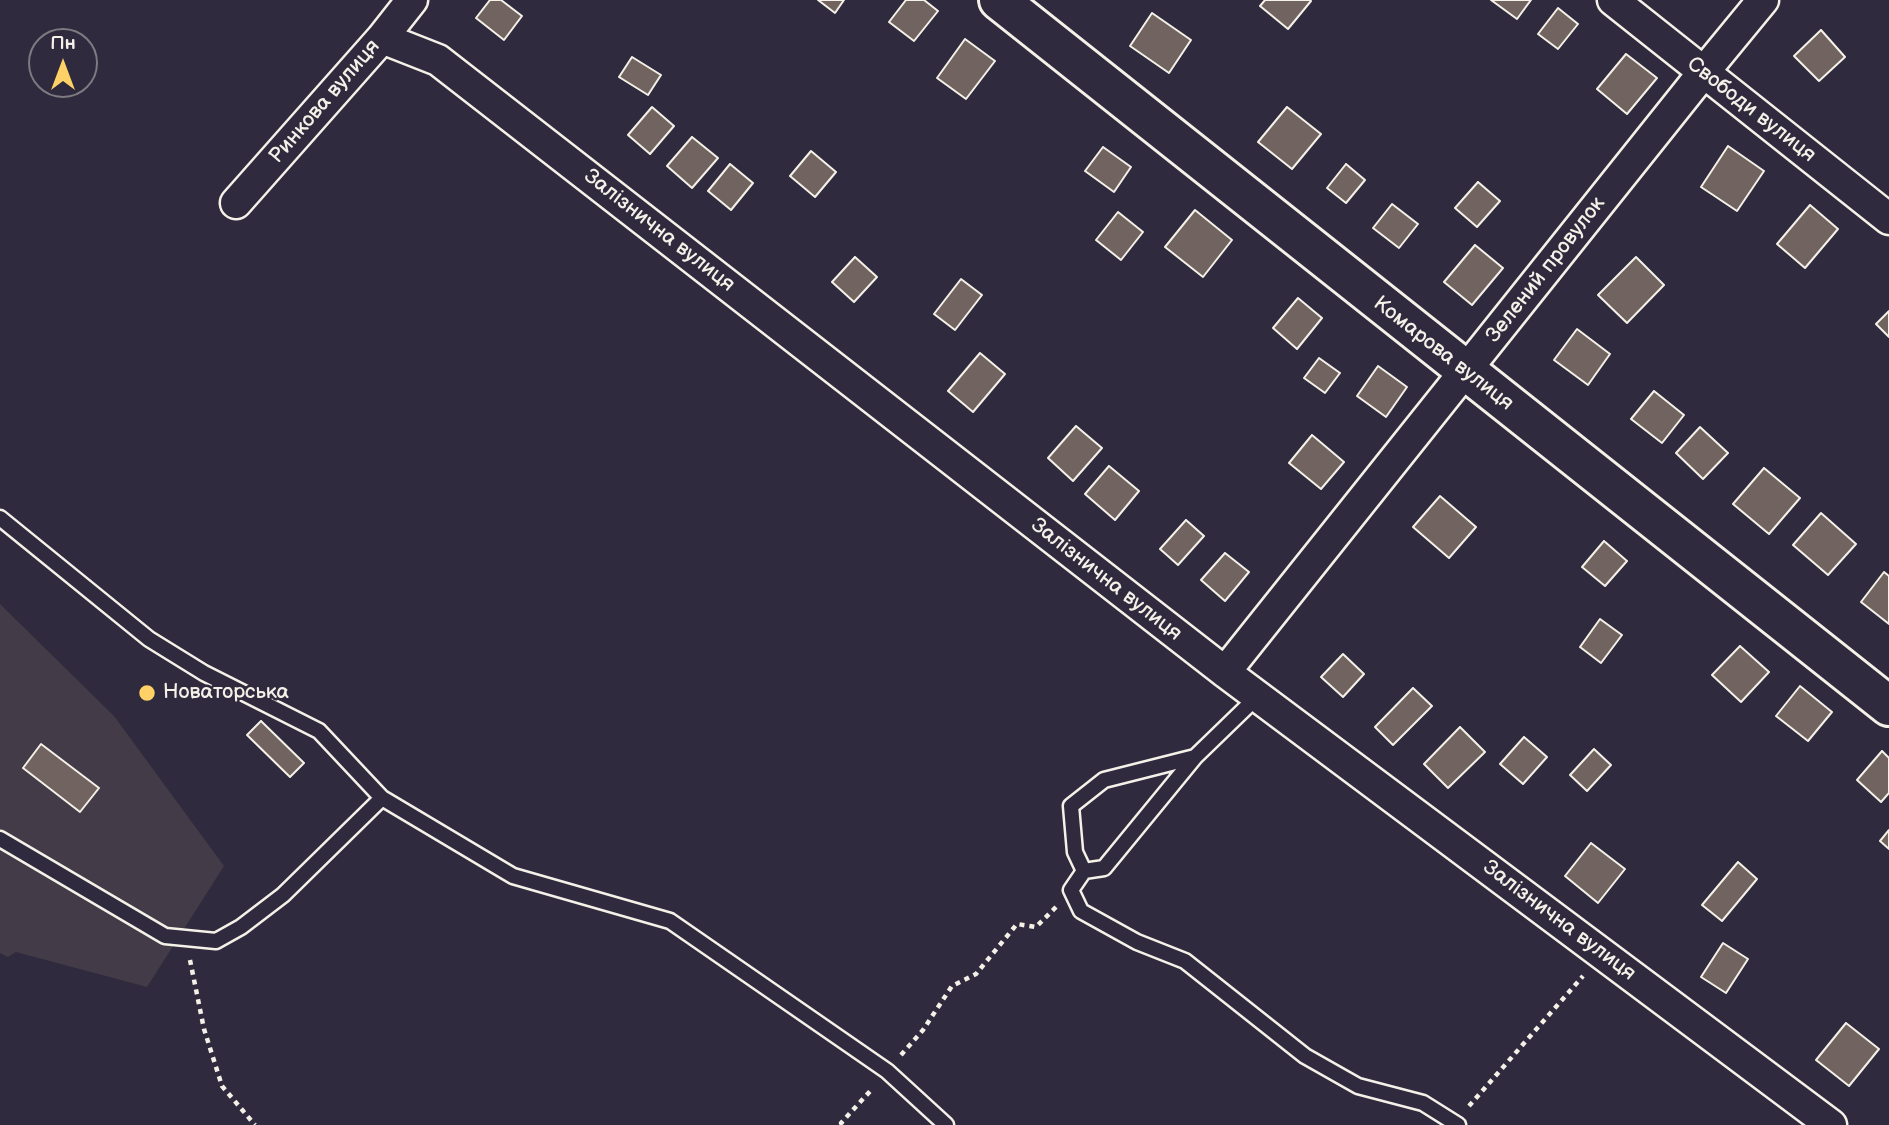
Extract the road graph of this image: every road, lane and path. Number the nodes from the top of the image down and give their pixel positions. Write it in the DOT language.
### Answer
graph roads {
  1 [pos="412,0"];
  2 [pos="999,0"];
  3 [pos="1613,0"];
  4 [pos="1763,0"];
  5 [pos="382,38"];
  6 [pos="1703,72"];
  7 [pos="236,203"];
  8 [pos="1889,219"];
  9 [pos="1465,372"];
  10 [pos="0,518"];
  11 [pos="1225,672"];
  12 [pos="1258,696"];
  13 [pos="1889,706"];
  14 [pos="1195,757"];
  15 [pos="382,798"];
  16 [pos="0,839"];
  17 [pos="1084,871"];
  18 [pos="1071,890"];
  19 [pos="194,939"];
  20 [pos="1603,954"];
  21 [pos="887,1071"];
  22 [pos="1456,1124"];
  23 [pos="256,1125"];
  24 [pos="842,1125"];
  25 [pos="946,1125"];
  26 [pos="1831,1125"];
  1 -- 5 [label="street, Ринкова вулиця"];
  2 -- 9 [label="main road, Комарова вулиця"];
  3 -- 6 [label="street, Свободи вулиця"];
  4 -- 6 [label="street, Зелений провулок"];
  5 -- 7 [label="street, Ринкова вулиця"];
  5 -- 11 [label="street, Залізнична вулиця"];
  6 -- 8 [label="street, Свободи вулиця"];
  6 -- 9 [label="street, Зелений провулок"];
  9 -- 11 [label="street, Зелений провулок"];
  9 -- 13 [label="main road, Комарова вулиця"];
  10 -- 15 [label="lane"];
  11 -- 12 [label="street, Залізнична вулиця"];
  12 -- 14 [label="lane"];
  12 -- 20 [label="street, Залізнична вулиця"];
  14 -- 17 [label="lane"];
  14 -- 17 [label="lane"];
  15 -- 19 [label="lane"];
  15 -- 21 [label="lane"];
  16 -- 19 [label="lane"];
  17 -- 18 [label="lane"];
  18 -- 21 [label="path"];
  18 -- 22 [label="lane"];
  19 -- 23 [label="path"];
  20 -- 22 [label="path"];
  20 -- 26 [label="street, Залізнична вулиця"];
  21 -- 24 [label="path"];
  21 -- 25 [label="lane"];
}
